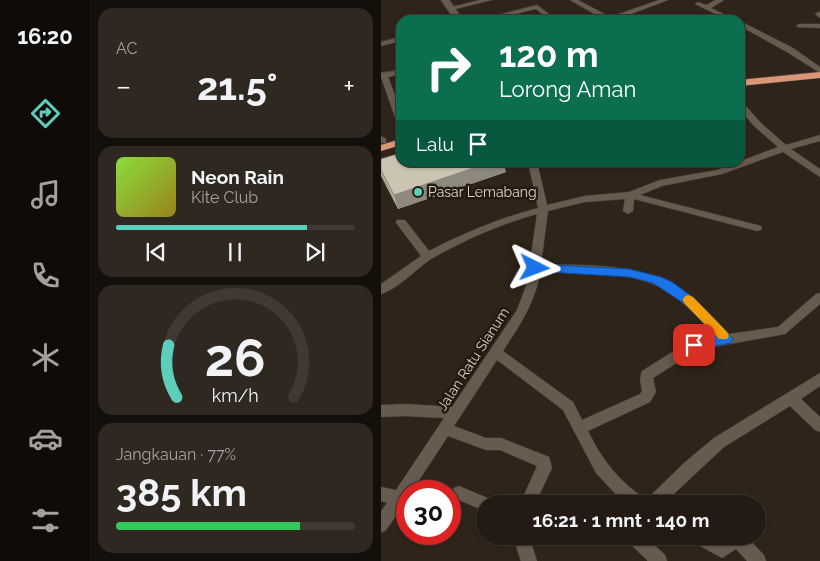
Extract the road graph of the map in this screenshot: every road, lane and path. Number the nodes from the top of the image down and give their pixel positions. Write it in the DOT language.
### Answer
graph roads {
  1 [pos="445,0"];
  2 [pos="489,0"];
  3 [pos="573,0"];
  4 [pos="638,0"];
  5 [pos="665,0"];
  6 [pos="721,0"];
  7 [pos="698,4"];
  8 [pos="651,6"];
  9 [pos="451,8"];
  10 [pos="706,8"];
  11 [pos="456,15"];
  12 [pos="503,15"];
  13 [pos="546,15"];
  14 [pos="601,15"];
  15 [pos="625,15"];
  16 [pos="722,15"];
  17 [pos="745,26"];
  18 [pos="799,26"];
  19 [pos="820,26"];
  20 [pos="396,40"];
  21 [pos="381,44"];
  22 [pos="820,71"];
  23 [pos="396,72"];
  24 [pos="382,73"];
  25 [pos="820,75"];
  26 [pos="820,82"];
  27 [pos="745,83"];
  28 [pos="745,84"];
  29 [pos="396,110"];
  30 [pos="745,111"];
  31 [pos="396,138"];
  32 [pos="820,138"];
  33 [pos="381,142"];
  34 [pos="396,142"];
  35 [pos="785,148"];
  36 [pos="745,163"];
  37 [pos="533,167"];
  38 [pos="733,167"];
  39 [pos="820,174"];
  40 [pos="630,195"];
  41 [pos="543,209"];
  42 [pos="628,211"];
  43 [pos="401,222"];
  44 [pos="757,228"];
  45 [pos="427,257"];
  46 [pos="535,268"];
  47 [pos="381,290"];
  48 [pos="820,297"];
  49 [pos="726,339"];
  50 [pos="495,352"];
  51 [pos="820,378"];
  52 [pos="791,400"];
  53 [pos="381,411"];
  54 [pos="455,413"];
  55 [pos="820,426"];
  56 [pos="580,428"];
  57 [pos="446,429"];
  58 [pos="412,480"];
  59 [pos="381,494"];
  60 [pos="461,494"];
  61 [pos="532,495"];
  62 [pos="626,495"];
  63 [pos="662,495"];
  64 [pos="396,497"];
  65 [pos="476,500"];
  66 [pos="396,504"];
  67 [pos="381,525"];
  68 [pos="524,545"];
  69 [pos="643,545"];
  70 [pos="714,545"];
  71 [pos="728,545"];
  72 [pos="743,545"];
  73 [pos="529,561"];
  74 [pos="659,561"];
  75 [pos="758,561"];
  1 -- 9 [label="street"];
  2 -- 9 [label="street"];
  3 -- 14 [label="street"];
  4 -- 8 [label="street"];
  5 -- 8 [label="street"];
  6 -- 10 [label="street"];
  7 -- 10 [label="street"];
  8 -- 15 [label="street"];
  9 -- 11 [label="street"];
  10 -- 16 [label="street"];
  12 -- 13 [label="street"];
  17 -- 22 [label="street"];
  18 -- 19 [label="street"];
  20 -- 21 [label="street"];
  23 -- 24 [label="street"];
  24 -- 29 [label="street"];
  25 -- 27 [label="highway"];
  26 -- 28 [label="highway"];
  30 -- 35 [label="street"];
  31 -- 33 [label="highway"];
  32 -- 35 [label="street"];
  33 -- 34 [label="highway"];
  35 -- 36 [label="street"];
  35 -- 39 [label="street"];
  37 -- 41 [label="street, Jalan Ratu Sianum"];
  38 -- 40 [label="street"];
  40 -- 41 [label="street"];
  40 -- 42 [label="street"];
  40 -- 44 [label="street"];
  41 -- 45 [label="street"];
  41 -- 46 [label="street, Jalan Ratu Sianum"];
  43 -- 45 [label="street"];
  45 -- 47 [label="street"];
  46 -- 49 [label="street"];
  46 -- 50 [label="street, Jalan Ratu Sianum"];
  48 -- 49 [label="street"];
  49 -- 56 [label="street"];
  50 -- 54 [label="street, Jalan Ratu Sianum"];
  50 -- 56 [label="street"];
  51 -- 52 [label="street"];
  52 -- 55 [label="street"];
  52 -- 63 [label="street"];
  53 -- 54 [label="street"];
  54 -- 57 [label="street, Jalan Ratu Sianum"];
  56 -- 62 [label="street"];
  57 -- 58 [label="street, Jalan Ratu Sianum"];
  57 -- 61 [label="street"];
  59 -- 64 [label="street"];
  60 -- 65 [label="street"];
  66 -- 67 [label="street, Jalan Ratu Sianum"];
  68 -- 73 [label="street"];
  69 -- 74 [label="street"];
  70 -- 71 [label="street"];
  72 -- 75 [label="street"];
}
